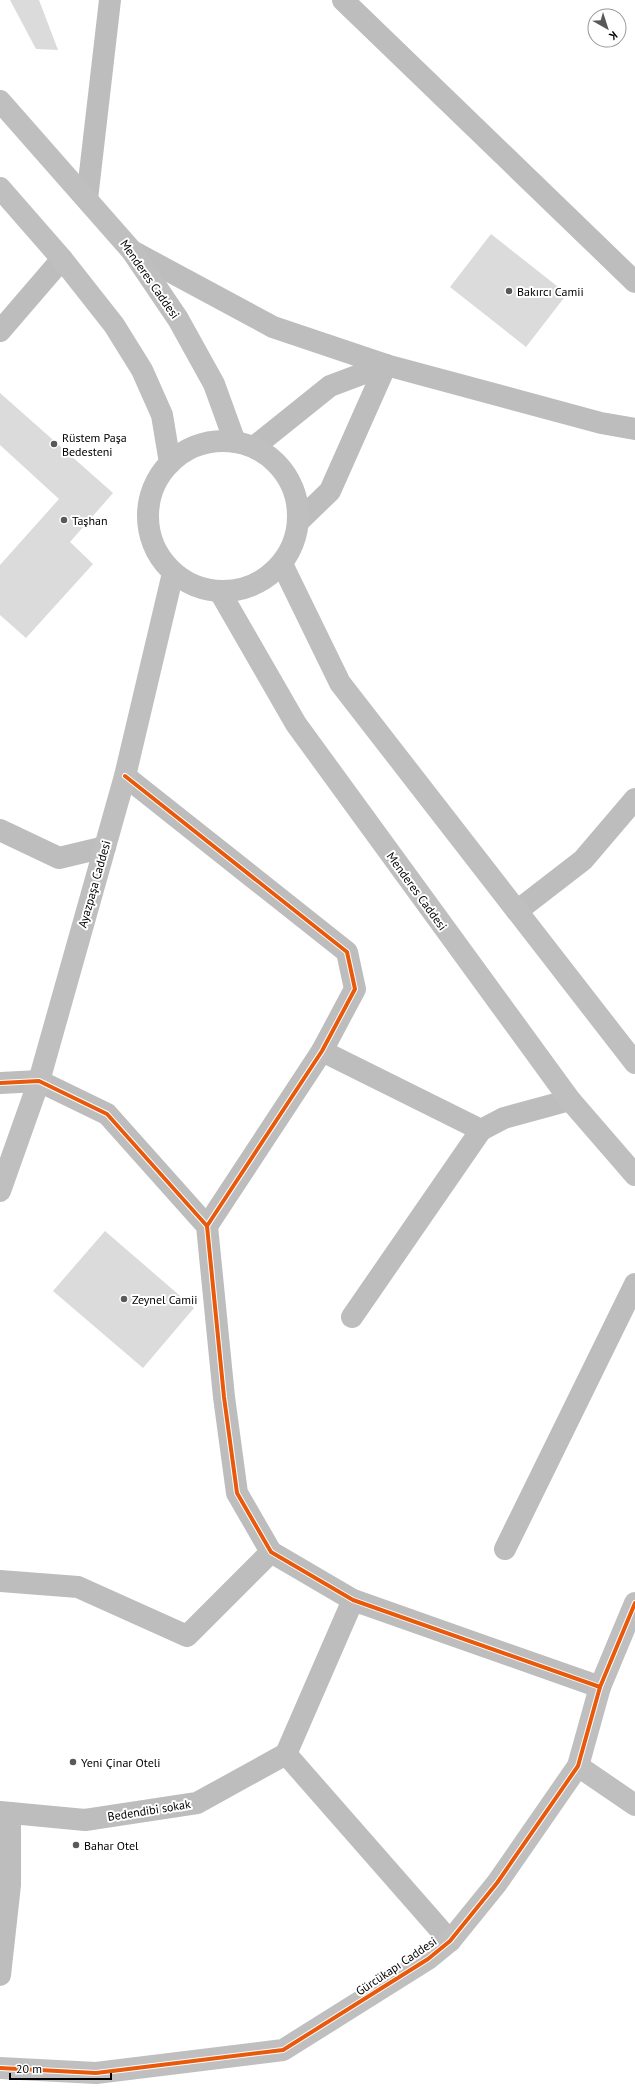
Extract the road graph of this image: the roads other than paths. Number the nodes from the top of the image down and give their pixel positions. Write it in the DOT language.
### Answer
graph roads {
  1 [pos="110,0"];
  2 [pos="348,2"];
  3 [pos="0,101"];
  4 [pos="0,188"];
  5 [pos="87,200"];
  6 [pos="132,251"];
  7 [pos="62,259"];
  8 [pos="635,282"];
  9 [pos="0,330"];
  10 [pos="386,365"];
  11 [pos="635,429"];
  12 [pos="244,444"];
  13 [pos="170,463"];
  14 [pos="299,521"];
  15 [pos="282,564"];
  16 [pos="173,573"];
  17 [pos="220,592"];
  18 [pos="125,776"];
  19 [pos="635,799"];
  20 [pos="0,830"];
  21 [pos="105,847"];
  22 [pos="517,911"];
  23 [pos="322,1051"];
  24 [pos="635,1062"];
  25 [pos="39,1081"];
  26 [pos="0,1083"];
  27 [pos="570,1100"];
  28 [pos="480,1130"];
  29 [pos="635,1175"];
  30 [pos="0,1191"];
  31 [pos="207,1226"];
  32 [pos="635,1284"];
  33 [pos="352,1317"];
  34 [pos="505,1549"];
  35 [pos="271,1552"];
  36 [pos="0,1581"];
  37 [pos="353,1600"];
  38 [pos="635,1603"];
  39 [pos="600,1686"];
  40 [pos="286,1754"];
  41 [pos="578,1766"];
  42 [pos="635,1805"];
  43 [pos="5,1813"];
  44 [pos="5,1884"];
  45 [pos="450,1941"];
  46 [pos="0,1975"];
  47 [pos="0,2068"];
  1 -- 5 [label="street"];
  2 -- 8 [label="street"];
  3 -- 5 [label="main road, Menderes Caddesi"];
  4 -- 7 [label="main road"];
  5 -- 6 [label="main road, Menderes Caddesi"];
  6 -- 10 [label="street"];
  6 -- 12 [label="main road, Menderes Caddesi"];
  7 -- 9 [label="street"];
  7 -- 13 [label="main road"];
  10 -- 11 [label="street"];
  10 -- 12 [label="street"];
  10 -- 14 [label="street"];
  12 -- 13 [label="main road"];
  12 -- 14 [label="main road"];
  13 -- 16 [label="main road"];
  14 -- 15 [label="main road"];
  15 -- 17 [label="main road"];
  15 -- 22 [label="main road"];
  16 -- 17 [label="main road"];
  16 -- 18 [label="main road, Ayazpaşa Caddesi"];
  17 -- 27 [label="main road, Menderes Caddesi"];
  18 -- 21 [label="main road, Ayazpaşa Caddesi"];
  18 -- 23 [label="street"];
  19 -- 22 [label="street"];
  20 -- 21 [label="street"];
  21 -- 25 [label="main road, Ayazpaşa Caddesi"];
  22 -- 24 [label="main road"];
  23 -- 28 [label="street"];
  23 -- 31 [label="street"];
  25 -- 26 [label="street"];
  25 -- 30 [label="main road, Ayazpaşa Caddesi"];
  25 -- 31 [label="street"];
  27 -- 28 [label="street"];
  27 -- 29 [label="main road, Menderes Caddesi"];
  28 -- 33 [label="street"];
  31 -- 35 [label="street"];
  32 -- 34 [label="street"];
  35 -- 36 [label="street"];
  35 -- 37 [label="street"];
  37 -- 39 [label="street"];
  37 -- 40 [label="street"];
  38 -- 39 [label="main road, Gürcükapı Caddesi"];
  39 -- 41 [label="main road, Gürcükapı Caddesi"];
  40 -- 43 [label="street, Bedendibi sokak"];
  40 -- 45 [label="street"];
  41 -- 42 [label="main road"];
  41 -- 45 [label="main road, Gürcükapı Caddesi"];
  43 -- 44 [label="street"];
  44 -- 46 [label="street"];
  45 -- 47 [label="main road, Gürcükapı Caddesi"];
}
